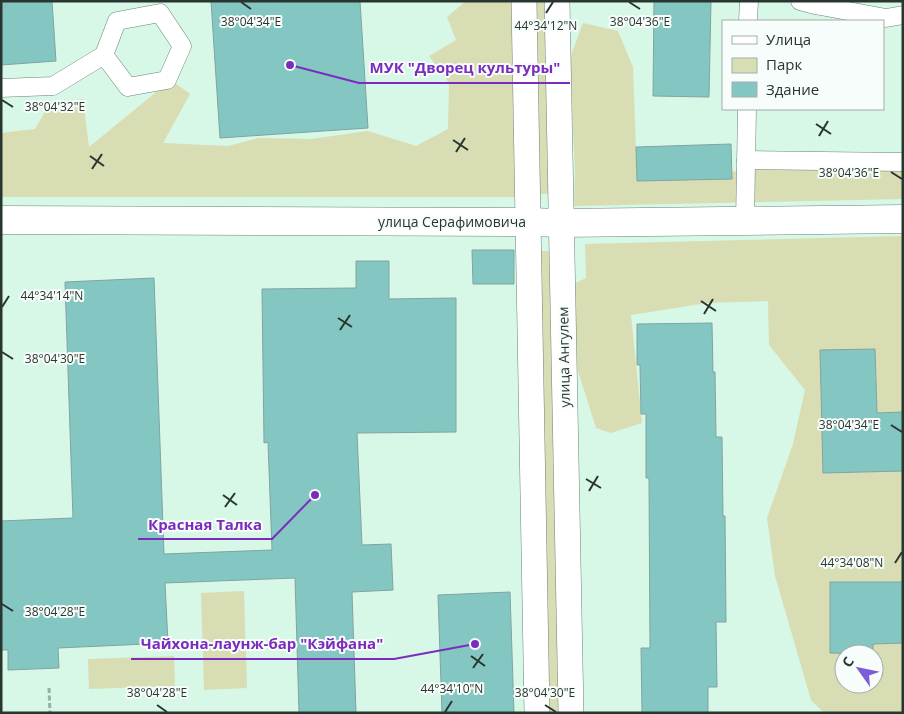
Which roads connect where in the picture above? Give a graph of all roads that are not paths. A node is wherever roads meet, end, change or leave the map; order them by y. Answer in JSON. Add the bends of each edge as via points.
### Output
{"nodes":[{"id":1,"x":524,"y":1,"type":"edge"},
{"id":2,"x":557,"y":1,"type":"edge"},
{"id":3,"x":749,"y":1,"type":"edge"},
{"id":4,"x":800,"y":1,"type":"edge"},
{"id":5,"x":903,"y":16,"type":"edge"},
{"id":6,"x":748,"y":20,"type":"edge"},
{"id":7,"x":104,"y":55,"type":"junction"},
{"id":8,"x":1,"y":88,"type":"edge"},
{"id":9,"x":747,"y":110,"type":"edge"},
{"id":10,"x":746,"y":160,"type":"junction"},
{"id":11,"x":903,"y":162,"type":"edge"},
{"id":12,"x":903,"y":219,"type":"edge"},
{"id":13,"x":1,"y":220,"type":"edge"},
{"id":14,"x":745,"y":221,"type":"junction"},
{"id":15,"x":529,"y":222,"type":"junction"},
{"id":16,"x":561,"y":223,"type":"junction"},
{"id":17,"x":537,"y":713,"type":"edge"},
{"id":18,"x":571,"y":713,"type":"edge"}],
"edges":[{"from":1,"to":15,"type":"street"},
{"from":2,"to":16,"type":"street","name":"улица Ангулем"},
{"from":3,"to":6,"type":"lane"},
{"from":4,"to":5,"type":"lane","via":[[886,18]]},
{"from":7,"to":7,"type":"lane","via":[[117,21],[160,13],[182,46],[167,80],[128,87]]},
{"from":7,"to":8,"type":"lane","via":[[53,86]]},
{"from":9,"to":10,"type":"lane"},
{"from":10,"to":11,"type":"lane"},
{"from":10,"to":14,"type":"lane"},
{"from":12,"to":14,"type":"street","name":"улица Серафимовича"},
{"from":13,"to":15,"type":"street","name":"улица Серафимовича"},
{"from":14,"to":16,"type":"street","name":"улица Серафимовича"},
{"from":15,"to":16,"type":"street","name":"улица Серафимовича"},
{"from":15,"to":17,"type":"street"},
{"from":16,"to":18,"type":"street","name":"улица Ангулем"}]}
